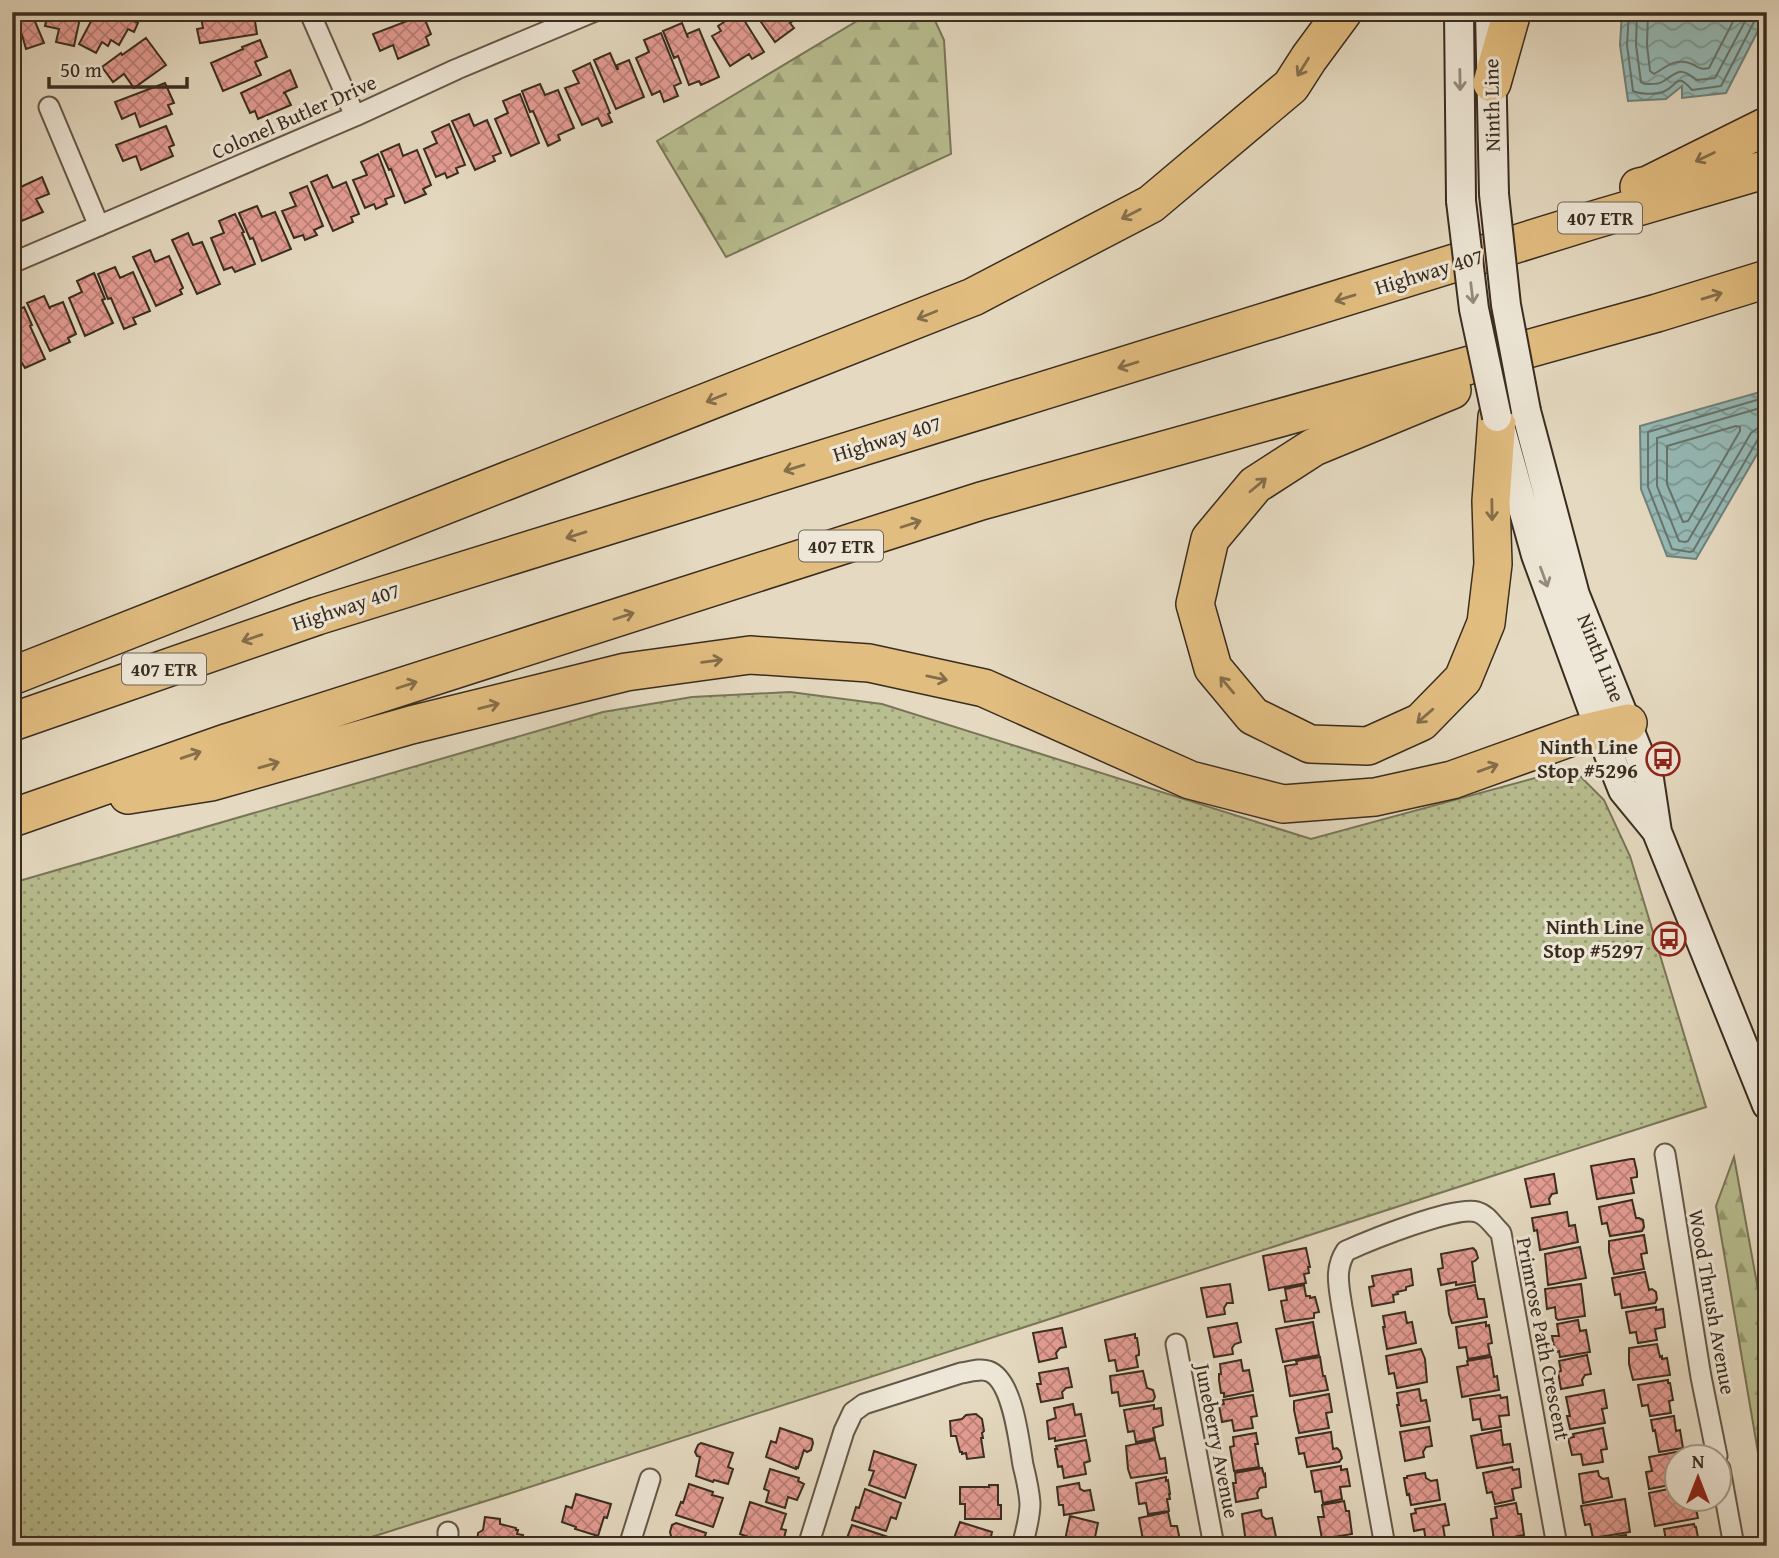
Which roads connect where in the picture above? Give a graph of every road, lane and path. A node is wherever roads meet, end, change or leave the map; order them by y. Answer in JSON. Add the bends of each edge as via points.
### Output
{"nodes":[{"id":1,"x":593,"y":12,"type":"edge"},
{"id":2,"x":1343,"y":12,"type":"edge"},
{"id":3,"x":1459,"y":12,"type":"edge"},
{"id":4,"x":1490,"y":12,"type":"edge"},
{"id":5,"x":1512,"y":12,"type":"edge"},
{"id":6,"x":310,"y":13,"type":"edge"},
{"id":7,"x":1492,"y":83,"type":"junction"},
{"id":8,"x":50,"y":107,"type":"dead end"},
{"id":9,"x":355,"y":116,"type":"junction"},
{"id":10,"x":1767,"y":127,"type":"edge"},
{"id":11,"x":1767,"y":169,"type":"edge"},
{"id":12,"x":99,"y":226,"type":"junction"},
{"id":13,"x":12,"y":263,"type":"edge"},
{"id":14,"x":1434,"y":270,"type":"junction"},
{"id":15,"x":1767,"y":279,"type":"edge"},
{"id":16,"x":1657,"y":313,"type":"junction"},
{"id":17,"x":1512,"y":414,"type":"junction"},
{"id":18,"x":12,"y":676,"type":"edge"},
{"id":19,"x":12,"y":722,"type":"edge"},
{"id":20,"x":1614,"y":727,"type":"junction"},
{"id":21,"x":23,"y":814,"type":"edge"},
{"id":22,"x":1767,"y":1105,"type":"edge"},
{"id":23,"x":1665,"y":1154,"type":"dead end"},
{"id":24,"x":1176,"y":1344,"type":"dead end"},
{"id":25,"x":1714,"y":1442,"type":"edge"},
{"id":26,"x":650,"y":1479,"type":"dead end"},
{"id":27,"x":1728,"y":1512,"type":"edge"},
{"id":28,"x":629,"y":1546,"type":"edge"},
{"id":29,"x":808,"y":1546,"type":"edge"},
{"id":30,"x":1022,"y":1546,"type":"edge"},
{"id":31,"x":1214,"y":1546,"type":"edge"},
{"id":32,"x":1385,"y":1546,"type":"edge"},
{"id":33,"x":1557,"y":1546,"type":"edge"},
{"id":34,"x":1734,"y":1546,"type":"edge"}],
"edges":[{"from":1,"to":9,"type":"street","name":"Colonel Butler Drive"},
{"from":2,"to":18,"type":"highway","one_way":true,"via":[[1291,86],[1151,204],[973,297]]},
{"from":3,"to":17,"type":"main road","name":"Ninth Line","one_way":true,"bridge":true,"via":[[1461,201],[1474,309]]},
{"from":4,"to":7,"type":"main road","name":"Ninth Line"},
{"from":5,"to":7,"type":"highway"},
{"from":6,"to":9,"type":"street"},
{"from":7,"to":17,"type":"main road","name":"Ninth Line","bridge":true,"via":[[1494,194]]},
{"from":8,"to":12,"type":"street"},
{"from":9,"to":12,"type":"street","name":"Colonel Butler Drive"},
{"from":10,"to":14,"type":"highway","one_way":true,"via":[[1648,185],[1566,210]]},
{"from":11,"to":14,"type":"highway","name":"Highway 407","number":"407 ETR"},
{"from":12,"to":13,"type":"street","name":"Colonel Butler Drive"},
{"from":14,"to":19,"type":"highway","name":"Highway 407","number":"407 ETR","one_way":true,"via":[[317,616]]},
{"from":16,"to":15,"type":"highway","number":"407 ETR","one_way":true},
{"from":17,"to":16,"type":"highway","one_way":true,"via":[[1491,501],[1493,564],[1486,623],[1463,679],[1420,722],[1368,746],[1310,744],[1253,716],[1213,668],[1195,604],[1210,539],[1255,485],[1314,447],[1575,340]]},
{"from":21,"to":16,"type":"highway","number":"407 ETR","one_way":true,"via":[[229,742],[981,501]]},
{"from":17,"to":20,"type":"main road","name":"Ninth Line","via":[[1575,595]]},
{"from":21,"to":20,"type":"highway","one_way":true,"via":[[211,782],[411,725],[626,672],[750,655],[869,663],[984,688],[1190,780],[1283,804],[1375,797],[1452,780],[1580,734]]},
{"from":20,"to":22,"type":"main road","name":"Ninth Line","via":[[1623,790],[1657,831]]},
{"from":23,"to":25,"type":"street","name":"Wood Thrush Avenue"},
{"from":24,"to":31,"type":"street","name":"Juneberry Avenue"},
{"from":26,"to":28,"type":"street"},
{"from":27,"to":34,"type":"street"},
{"from":29,"to":30,"type":"street","via":[[853,1412],[864,1404],[977,1370],[999,1379],[1015,1418],[1030,1501]]},
{"from":32,"to":33,"type":"street","name":"Primrose Path Crescent","via":[[1337,1271],[1346,1251],[1357,1246],[1418,1223],[1473,1210],[1487,1216],[1501,1233]]}]}
